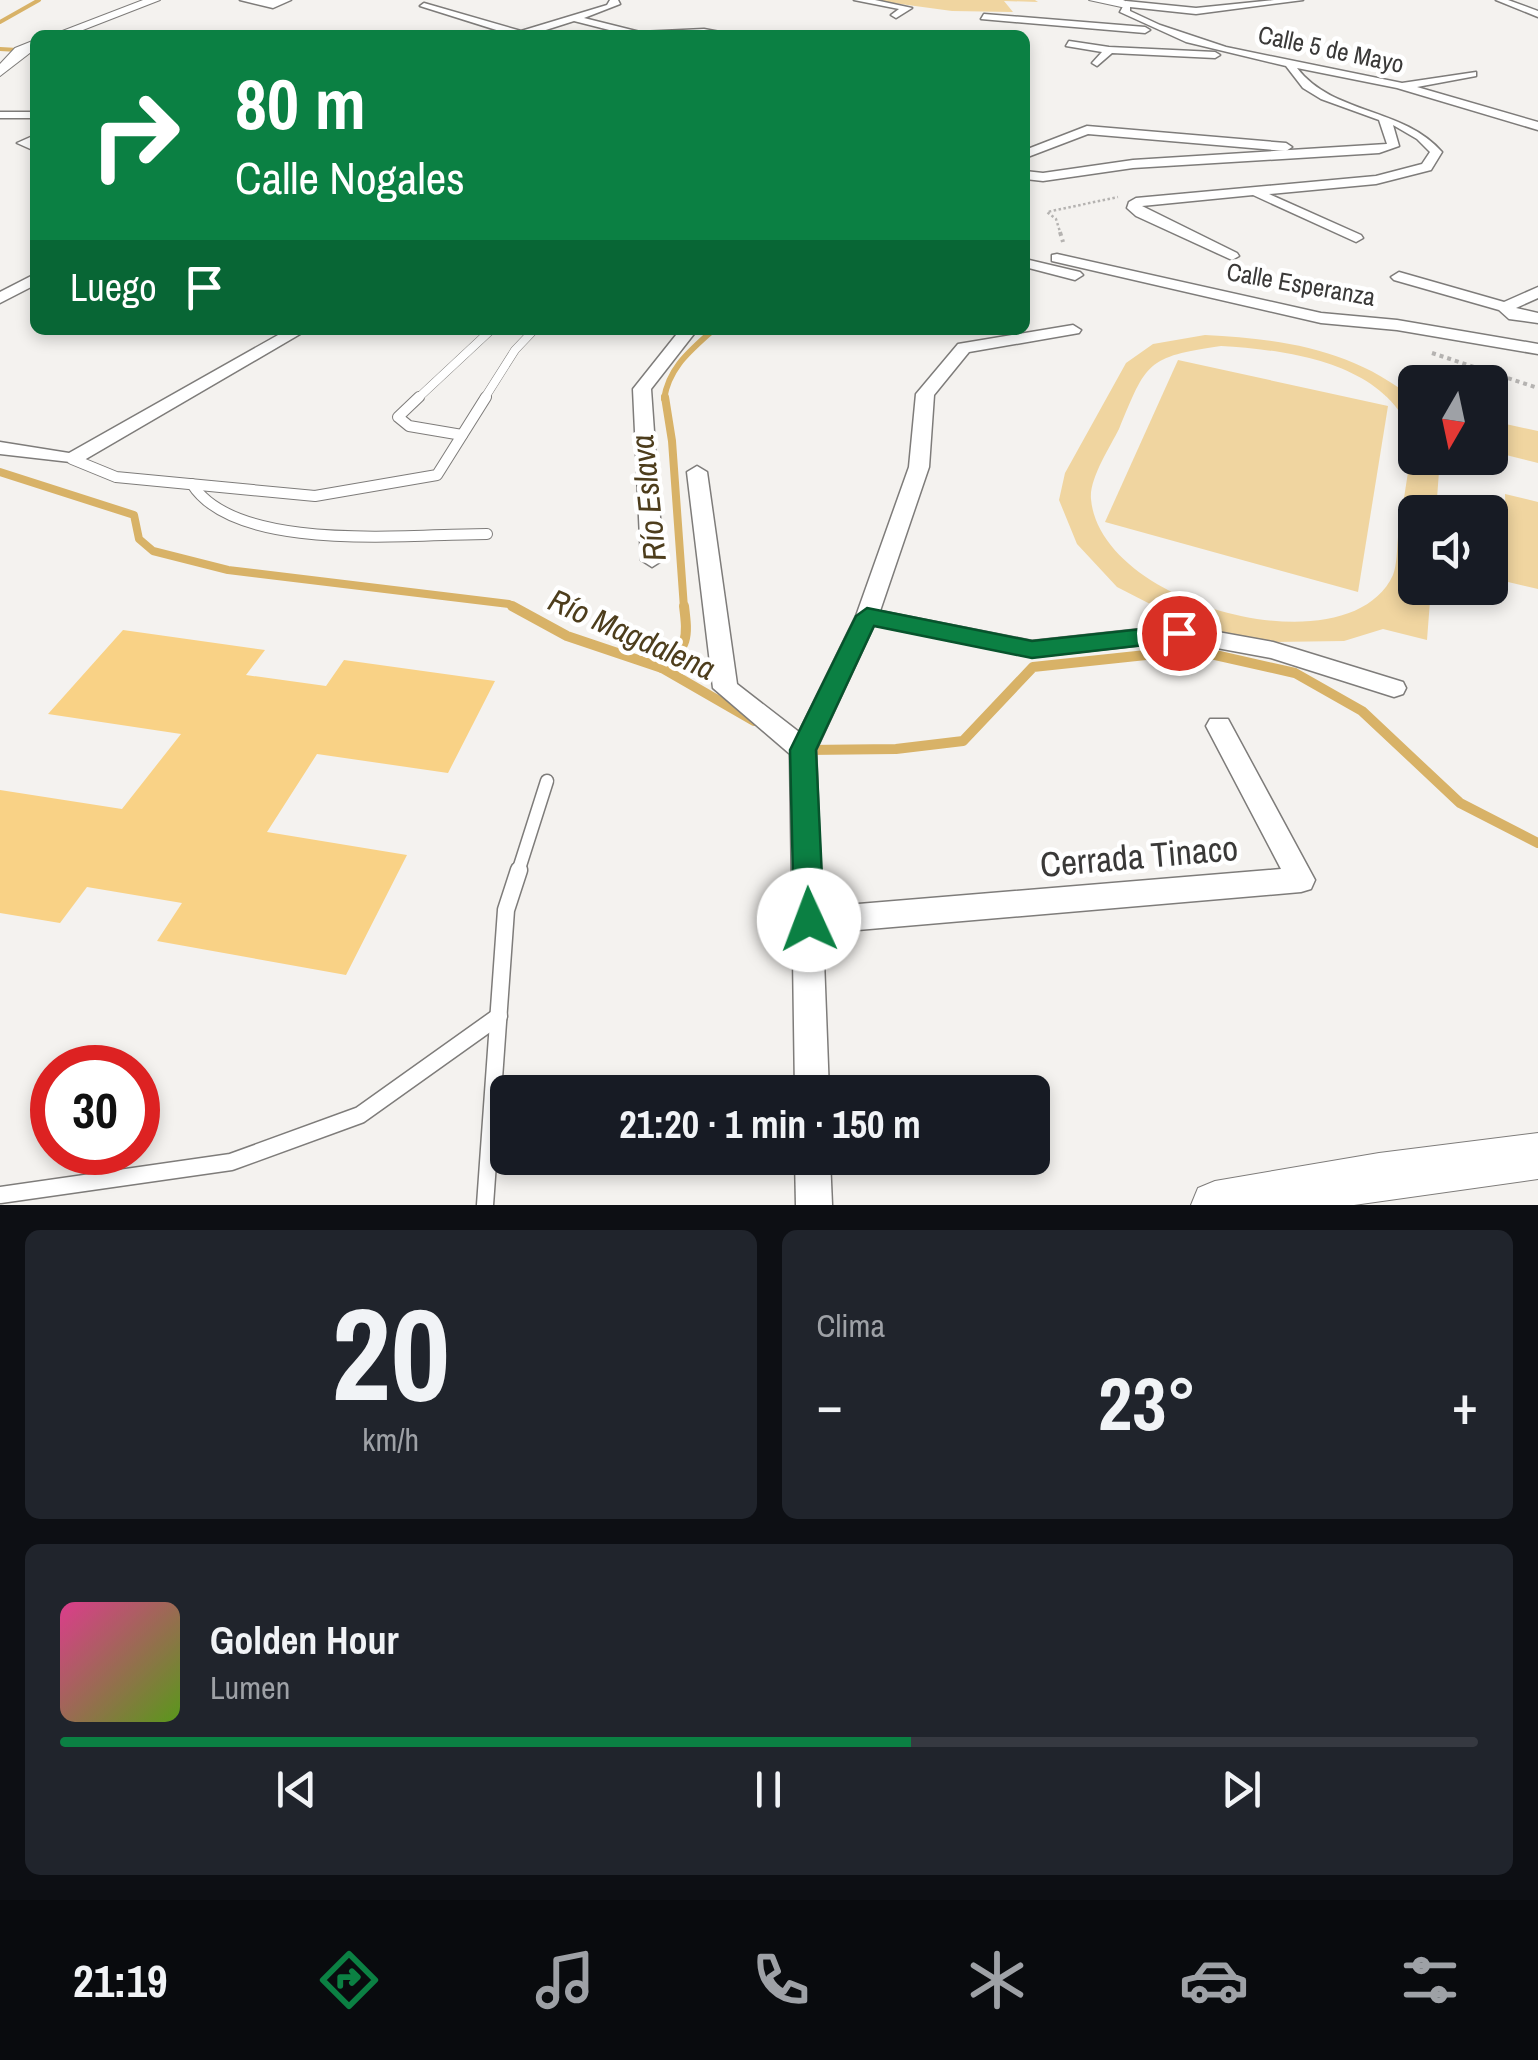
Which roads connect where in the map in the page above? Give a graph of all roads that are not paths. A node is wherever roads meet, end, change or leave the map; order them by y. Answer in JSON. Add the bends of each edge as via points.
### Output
{"nodes":[{"id":1,"x":154,"y":0,"type":"edge"},
{"id":2,"x":244,"y":0,"type":"edge"},
{"id":3,"x":287,"y":0,"type":"edge"},
{"id":4,"x":614,"y":0,"type":"edge"},
{"id":5,"x":858,"y":0,"type":"edge"},
{"id":6,"x":1095,"y":0,"type":"edge"},
{"id":7,"x":1299,"y":0,"type":"edge"},
{"id":8,"x":1500,"y":0,"type":"edge"},
{"id":9,"x":1122,"y":2,"type":"edge"},
{"id":10,"x":1216,"y":4,"type":"edge"},
{"id":11,"x":424,"y":6,"type":"dead end"},
{"id":12,"x":1538,"y":14,"type":"edge"},
{"id":13,"x":896,"y":15,"type":"dead end"},
{"id":14,"x":984,"y":17,"type":"dead end"},
{"id":15,"x":573,"y":18,"type":"junction"},
{"id":16,"x":72,"y":30,"type":"edge"},
{"id":17,"x":503,"y":30,"type":"edge"},
{"id":18,"x":536,"y":30,"type":"edge"},
{"id":19,"x":620,"y":30,"type":"edge"},
{"id":20,"x":1183,"y":37,"type":"junction"},
{"id":21,"x":1069,"y":44,"type":"dead end"},
{"id":22,"x":28,"y":50,"type":"edge"},
{"id":23,"x":1109,"y":50,"type":"junction"},
{"id":24,"x":1249,"y":54,"type":"junction"},
{"id":25,"x":1291,"y":63,"type":"junction"},
{"id":26,"x":1097,"y":64,"type":"dead end"},
{"id":27,"x":0,"y":72,"type":"edge"},
{"id":28,"x":1472,"y":74,"type":"dead end"},
{"id":29,"x":1402,"y":86,"type":"junction"},
{"id":30,"x":0,"y":115,"type":"edge"},
{"id":31,"x":30,"y":116,"type":"edge"},
{"id":32,"x":1384,"y":118,"type":"junction"},
{"id":33,"x":1538,"y":126,"type":"edge"},
{"id":34,"x":1030,"y":152,"type":"edge"},
{"id":35,"x":1305,"y":156,"type":"junction"},
{"id":36,"x":1030,"y":176,"type":"edge"},
{"id":37,"x":1253,"y":192,"type":"junction"},
{"id":38,"x":1356,"y":238,"type":"dead end"},
{"id":39,"x":1232,"y":256,"type":"dead end"},
{"id":40,"x":1057,"y":258,"type":"dead end"},
{"id":41,"x":1030,"y":264,"type":"edge"},
{"id":42,"x":1399,"y":277,"type":"dead end"},
{"id":43,"x":30,"y":282,"type":"edge"},
{"id":44,"x":1538,"y":292,"type":"edge"},
{"id":45,"x":0,"y":298,"type":"edge"},
{"id":46,"x":1200,"y":302,"type":"dead end"},
{"id":47,"x":1505,"y":308,"type":"junction"},
{"id":48,"x":1538,"y":318,"type":"edge"},
{"id":49,"x":1073,"y":330,"type":"dead end"},
{"id":50,"x":290,"y":335,"type":"edge"},
{"id":51,"x":486,"y":335,"type":"edge"},
{"id":52,"x":529,"y":335,"type":"edge"},
{"id":53,"x":686,"y":335,"type":"edge"},
{"id":54,"x":1538,"y":348,"type":"edge"},
{"id":55,"x":462,"y":436,"type":"junction"},
{"id":56,"x":0,"y":448,"type":"edge"},
{"id":57,"x":72,"y":458,"type":"junction"},
{"id":58,"x":698,"y":472,"type":"dead end"},
{"id":59,"x":192,"y":484,"type":"junction"},
{"id":60,"x":487,"y":534,"type":"dead end"},
{"id":61,"x":652,"y":560,"type":"dead end"},
{"id":62,"x":867,"y":616,"type":"junction"},
{"id":63,"x":1394,"y":688,"type":"dead end"},
{"id":64,"x":1219,"y":726,"type":"dead end"},
{"id":65,"x":803,"y":750,"type":"junction"},
{"id":66,"x":548,"y":781,"type":"dead end"},
{"id":67,"x":809,"y":920,"type":"junction"},
{"id":68,"x":500,"y":1016,"type":"junction"},
{"id":69,"x":812,"y":1075,"type":"edge"},
{"id":70,"x":1538,"y":1156,"type":"edge"},
{"id":71,"x":813,"y":1175,"type":"edge"},
{"id":72,"x":0,"y":1195,"type":"edge"},
{"id":73,"x":485,"y":1205,"type":"edge"},
{"id":74,"x":814,"y":1205,"type":"edge"},
{"id":75,"x":1215,"y":1205,"type":"edge"}],
"edges":[{"from":1,"to":16,"type":"street"},
{"from":2,"to":3,"type":"street"},
{"from":4,"to":15,"type":"street"},
{"from":5,"to":13,"type":"street","via":[[908,8]]},
{"from":6,"to":9,"type":"street"},
{"from":7,"to":10,"type":"street"},
{"from":8,"to":12,"type":"street"},
{"from":9,"to":10,"type":"street","via":[[1180,10]]},
{"from":9,"to":20,"type":"street","name":"Calle 5 de Mayo","via":[[1138,20]]},
{"from":11,"to":17,"type":"street"},
{"from":14,"to":20,"type":"street","via":[[1127,26]]},
{"from":15,"to":18,"type":"street"},
{"from":15,"to":19,"type":"street"},
{"from":20,"to":24,"type":"street","name":"Calle 5 de Mayo"},
{"from":21,"to":23,"type":"street"},
{"from":22,"to":27,"type":"street"},
{"from":23,"to":24,"type":"street"},
{"from":23,"to":26,"type":"street"},
{"from":24,"to":25,"type":"street","name":"Calle 5 de Mayo"},
{"from":25,"to":29,"type":"street","name":"Calle 5 de Mayo"},
{"from":25,"to":32,"type":"street","via":[[1311,90]]},
{"from":28,"to":29,"type":"street"},
{"from":29,"to":33,"type":"street","name":"Calle 5 de Mayo"},
{"from":30,"to":31,"type":"street"},
{"from":32,"to":35,"type":"street","via":[[1393,146]]},
{"from":32,"to":37,"type":"street","via":[[1424,136],[1436,152],[1427,167],[1376,180]]},
{"from":34,"to":35,"type":"street","via":[[1095,130],[1280,146]]},
{"from":35,"to":36,"type":"street"},
{"from":37,"to":38,"type":"street"},
{"from":37,"to":39,"type":"street","via":[[1136,202],[1134,208]]},
{"from":40,"to":54,"type":"street","name":"Calle Esperanza","via":[[1320,318]]},
{"from":41,"to":46,"type":"street"},
{"from":42,"to":47,"type":"street","name":"Calle Esperanza"},
{"from":43,"to":45,"type":"street"},
{"from":44,"to":47,"type":"street"},
{"from":47,"to":48,"type":"street","name":"Calle Esperanza"},
{"from":49,"to":62,"type":"street","via":[[964,348],[926,394],[919,468]]},
{"from":50,"to":57,"type":"street"},
{"from":51,"to":55,"type":"lane","via":[[398,417],[409,426]]},
{"from":52,"to":55,"type":"lane"},
{"from":53,"to":61,"type":"street","via":[[642,389]]},
{"from":55,"to":59,"type":"lane","via":[[437,475],[315,496]]},
{"from":56,"to":57,"type":"street"},
{"from":57,"to":59,"type":"lane","via":[[116,477]]},
{"from":58,"to":65,"type":"street","via":[[725,688]]},
{"from":59,"to":60,"type":"lane","via":[[207,504],[286,529]]},
{"from":62,"to":63,"type":"street","via":[[1032,649],[1179,633],[1273,650]]},
{"from":62,"to":65,"type":"street"},
{"from":64,"to":67,"type":"street","name":"Cerrada Tinaco","via":[[1301,880]]},
{"from":65,"to":67,"type":"street"},
{"from":66,"to":68,"type":"lane","via":[[506,910]]},
{"from":67,"to":69,"type":"street"},
{"from":68,"to":72,"type":"lane","via":[[360,1115],[231,1162]]},
{"from":68,"to":73,"type":"lane"},
{"from":70,"to":75,"type":"street"},
{"from":71,"to":74,"type":"street"}]}
